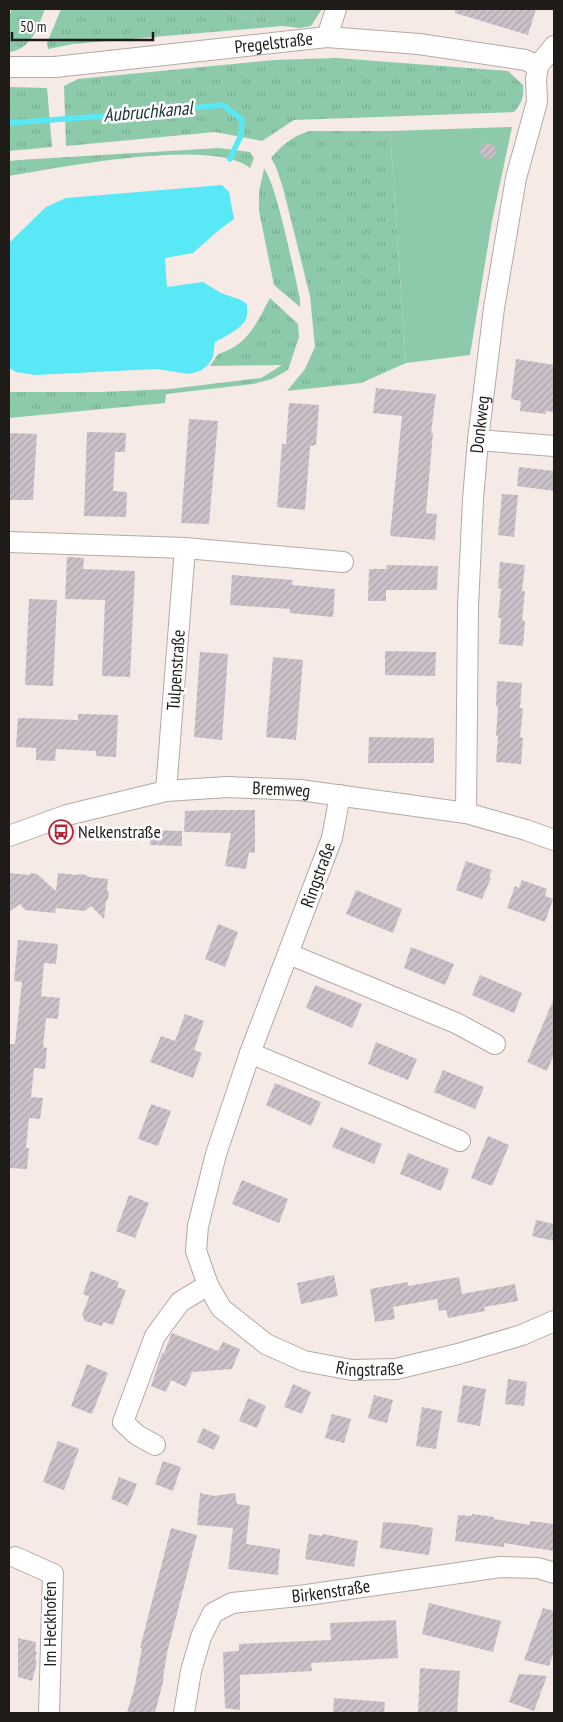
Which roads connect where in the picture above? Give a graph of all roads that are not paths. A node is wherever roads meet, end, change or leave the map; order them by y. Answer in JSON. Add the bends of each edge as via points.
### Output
{"nodes":[{"id":1,"x":336,"y":9,"type":"edge"},
{"id":2,"x":327,"y":37,"type":"junction"},
{"id":3,"x":554,"y":46,"type":"edge"},
{"id":4,"x":538,"y":66,"type":"junction"},
{"id":5,"x":9,"y":67,"type":"edge"},
{"id":6,"x":478,"y":440,"type":"junction"},
{"id":7,"x":554,"y":446,"type":"edge"},
{"id":8,"x":9,"y":542,"type":"edge"},
{"id":9,"x":186,"y":548,"type":"junction"},
{"id":10,"x":343,"y":562,"type":"dead end"},
{"id":11,"x":166,"y":791,"type":"junction"},
{"id":12,"x":340,"y":795,"type":"junction"},
{"id":13,"x":466,"y":814,"type":"junction"},
{"id":14,"x":9,"y":836,"type":"edge"},
{"id":15,"x":554,"y":840,"type":"edge"},
{"id":16,"x":289,"y":954,"type":"junction"},
{"id":17,"x":494,"y":1044,"type":"dead end"},
{"id":18,"x":250,"y":1053,"type":"junction"},
{"id":19,"x":460,"y":1142,"type":"dead end"},
{"id":20,"x":208,"y":1285,"type":"junction"},
{"id":21,"x":554,"y":1321,"type":"edge"},
{"id":22,"x":155,"y":1445,"type":"dead end"},
{"id":23,"x":15,"y":1557,"type":"dead end"},
{"id":24,"x":554,"y":1573,"type":"edge"},
{"id":25,"x":49,"y":1713,"type":"edge"},
{"id":26,"x":184,"y":1713,"type":"edge"}],
"edges":[{"from":1,"to":2,"type":"street"},
{"from":2,"to":4,"type":"street","name":"Pregelstraße","via":[[419,44],[525,60]]},
{"from":2,"to":5,"type":"street","name":"Pregelstraße","via":[[55,68]]},
{"from":3,"to":4,"type":"street"},
{"from":4,"to":6,"type":"street","name":"Donkweg","via":[[537,102],[516,178],[494,308]]},
{"from":6,"to":7,"type":"street"},
{"from":6,"to":13,"type":"street","name":"Donkweg","via":[[468,607]]},
{"from":8,"to":9,"type":"street"},
{"from":9,"to":10,"type":"street"},
{"from":9,"to":11,"type":"street","name":"Tulpenstraße"},
{"from":11,"to":12,"type":"street","name":"Bremweg","via":[[227,787]]},
{"from":11,"to":14,"type":"street","name":"Bremweg","via":[[67,815]]},
{"from":12,"to":13,"type":"street","name":"Bremweg"},
{"from":12,"to":16,"type":"street","name":"Ringstraße","via":[[332,838]]},
{"from":13,"to":15,"type":"street","name":"Bremweg"},
{"from":16,"to":17,"type":"street","via":[[456,1023]]},
{"from":16,"to":18,"type":"street","name":"Ringstraße"},
{"from":18,"to":19,"type":"street"},
{"from":18,"to":20,"type":"street","name":"Ringstraße","via":[[216,1154],[198,1226],[196,1251]]},
{"from":20,"to":21,"type":"street","name":"Ringstraße","via":[[221,1308],[266,1344],[304,1361],[352,1370],[405,1367],[522,1336]]},
{"from":20,"to":22,"type":"street","via":[[180,1302],[155,1336],[123,1422]]},
{"from":23,"to":25,"type":"street","name":"Im Heckhofen","via":[[53,1574]]},
{"from":24,"to":26,"type":"street","name":"Birkenstraße","via":[[538,1568],[500,1566],[232,1603],[213,1614],[201,1637],[191,1670]]}]}
